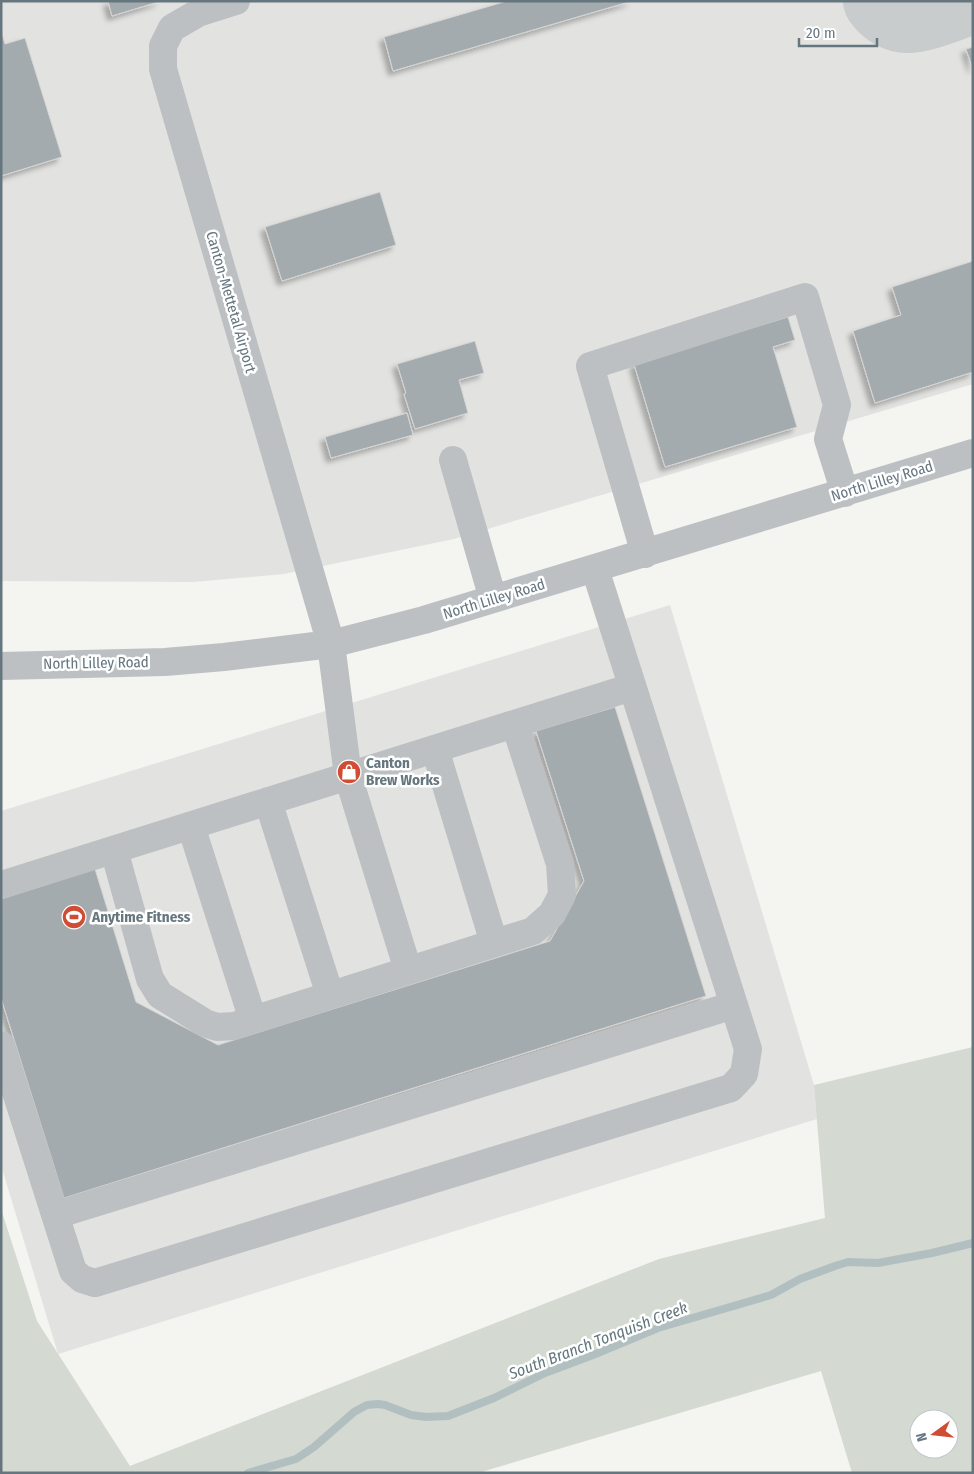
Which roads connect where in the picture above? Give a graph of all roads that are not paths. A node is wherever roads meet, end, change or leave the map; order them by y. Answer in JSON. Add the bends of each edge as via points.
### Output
{"nodes":[{"id":1,"x":236,"y":1,"type":"edge"},
{"id":2,"x":973,"y":453,"type":"edge"},
{"id":3,"x":453,"y":460,"type":"dead end"},
{"id":4,"x":845,"y":492,"type":"junction"},
{"id":5,"x":645,"y":554,"type":"junction"},
{"id":6,"x":595,"y":569,"type":"junction"},
{"id":7,"x":493,"y":599,"type":"junction"},
{"id":8,"x":331,"y":644,"type":"junction"},
{"id":9,"x":1,"y":666,"type":"edge"},
{"id":10,"x":632,"y":686,"type":"junction"},
{"id":11,"x":515,"y":724,"type":"junction"},
{"id":12,"x":435,"y":748,"type":"junction"},
{"id":13,"x":348,"y":776,"type":"junction"},
{"id":14,"x":268,"y":801,"type":"junction"},
{"id":15,"x":191,"y":826,"type":"junction"},
{"id":16,"x":114,"y":850,"type":"junction"},
{"id":17,"x":1,"y":885,"type":"edge"},
{"id":18,"x":494,"y":943,"type":"junction"},
{"id":19,"x":408,"y":970,"type":"junction"},
{"id":20,"x":330,"y":995,"type":"junction"},
{"id":21,"x":734,"y":1005,"type":"junction"},
{"id":22,"x":253,"y":1020,"type":"junction"},
{"id":23,"x":1,"y":1045,"type":"edge"},
{"id":24,"x":56,"y":1215,"type":"junction"}],
"edges":[{"from":1,"to":8,"type":"street","name":"Canton-Mettetal Airport","via":[[198,13],[172,28],[164,46],[163,69]]},
{"from":2,"to":4,"type":"street","name":"North Lilley Road"},
{"from":3,"to":7,"type":"street"},
{"from":4,"to":5,"type":"street","name":"North Lilley Road"},
{"from":4,"to":5,"type":"street","via":[[828,439],[837,405],[805,297],[590,366]]},
{"from":5,"to":6,"type":"street","name":"North Lilley Road"},
{"from":6,"to":7,"type":"street","name":"North Lilley Road"},
{"from":6,"to":10,"type":"street"},
{"from":7,"to":8,"type":"street","name":"North Lilley Road"},
{"from":8,"to":9,"type":"street","name":"North Lilley Road","via":[[165,662]]},
{"from":8,"to":13,"type":"street","name":"Canton-Mettetal Airport"},
{"from":10,"to":11,"type":"street"},
{"from":10,"to":21,"type":"street"},
{"from":11,"to":12,"type":"street"},
{"from":11,"to":18,"type":"street","via":[[560,864],[562,894],[552,914],[533,931]]},
{"from":12,"to":13,"type":"street"},
{"from":12,"to":18,"type":"street"},
{"from":13,"to":14,"type":"street"},
{"from":13,"to":19,"type":"street","name":"Canton-Mettetal Airport"},
{"from":14,"to":15,"type":"street"},
{"from":14,"to":20,"type":"street"},
{"from":15,"to":16,"type":"street"},
{"from":15,"to":22,"type":"street"},
{"from":16,"to":17,"type":"street"},
{"from":16,"to":22,"type":"street","via":[[150,980],[160,995],[217,1027]]},
{"from":18,"to":19,"type":"street"},
{"from":19,"to":20,"type":"street"},
{"from":20,"to":22,"type":"street"},
{"from":21,"to":24,"type":"street"},
{"from":21,"to":24,"type":"street","via":[[748,1049],[744,1074],[731,1088],[95,1283],[82,1279],[73,1271]]},
{"from":23,"to":24,"type":"street"}]}
